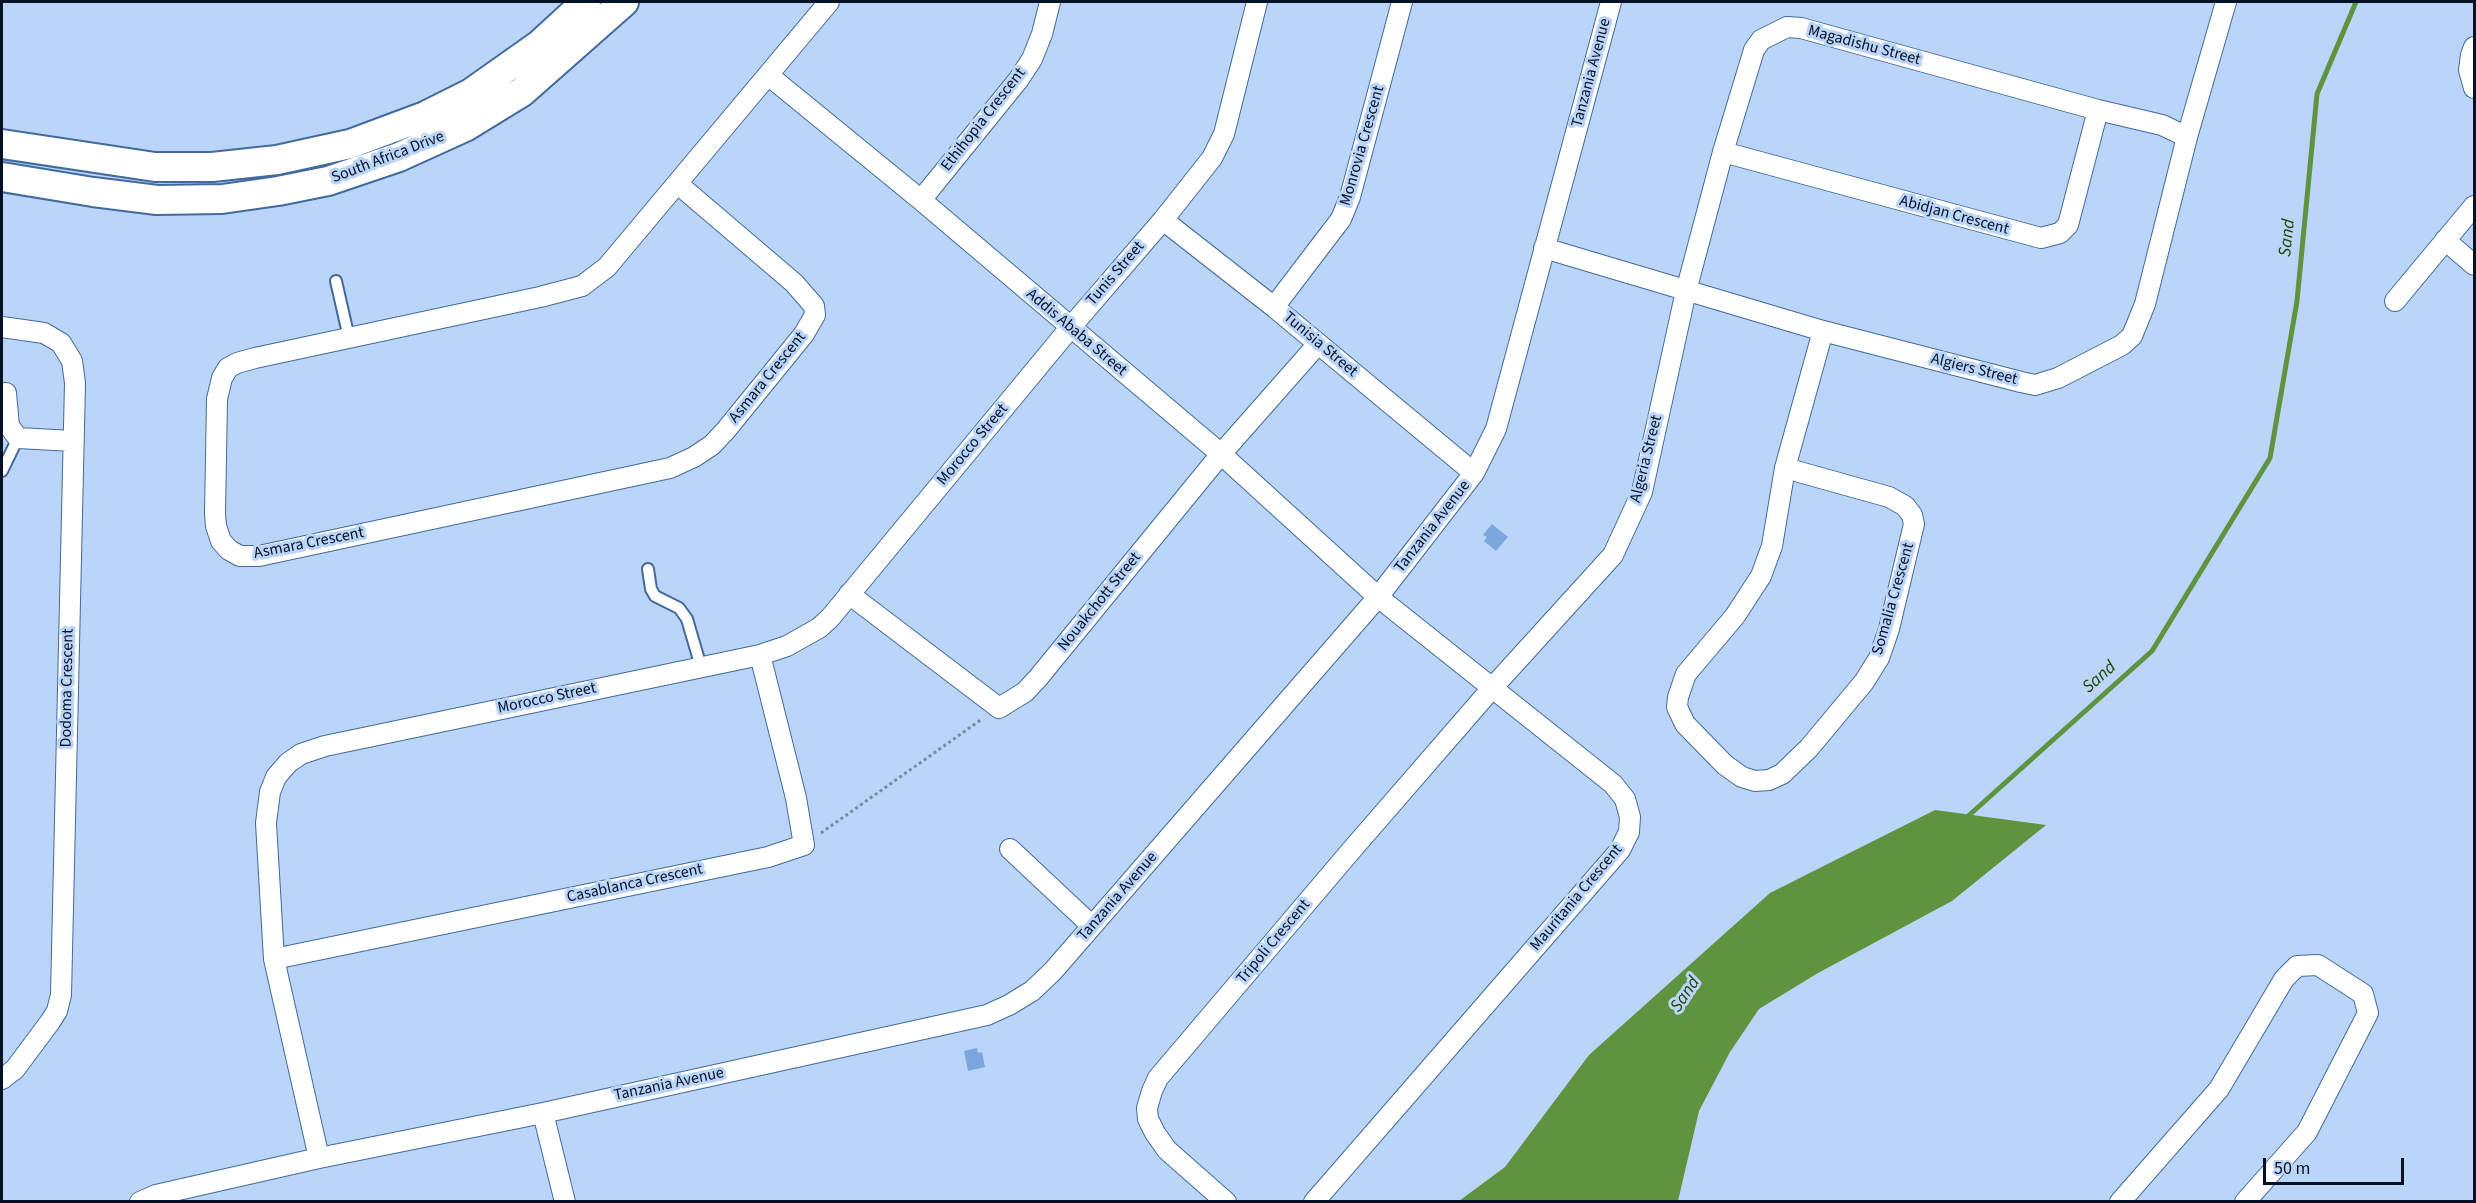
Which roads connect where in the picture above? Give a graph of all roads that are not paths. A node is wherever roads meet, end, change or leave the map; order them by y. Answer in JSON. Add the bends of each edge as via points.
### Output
{"nodes":[{"id":1,"x":586,"y":2,"type":"edge"},
{"id":2,"x":624,"y":2,"type":"edge"},
{"id":3,"x":829,"y":2,"type":"edge"},
{"id":4,"x":1050,"y":2,"type":"edge"},
{"id":5,"x":1257,"y":2,"type":"edge"},
{"id":6,"x":1402,"y":2,"type":"edge"},
{"id":7,"x":1611,"y":2,"type":"edge"},
{"id":8,"x":2226,"y":2,"type":"edge"},
{"id":9,"x":2475,"y":47,"type":"edge"},
{"id":10,"x":768,"y":75,"type":"junction"},
{"id":11,"x":2475,"y":88,"type":"edge"},
{"id":12,"x":2098,"y":110,"type":"junction"},
{"id":13,"x":2187,"y":137,"type":"junction"},
{"id":14,"x":2,"y":144,"type":"edge"},
{"id":15,"x":1723,"y":153,"type":"junction"},
{"id":16,"x":2,"y":177,"type":"edge"},
{"id":17,"x":678,"y":184,"type":"junction"},
{"id":18,"x":921,"y":200,"type":"junction"},
{"id":19,"x":2475,"y":206,"type":"edge"},
{"id":20,"x":1163,"y":220,"type":"junction"},
{"id":21,"x":2445,"y":240,"type":"junction"},
{"id":22,"x":1544,"y":248,"type":"junction"},
{"id":23,"x":2475,"y":265,"type":"edge"},
{"id":24,"x":336,"y":281,"type":"dead end"},
{"id":25,"x":1686,"y":291,"type":"junction"},
{"id":26,"x":2395,"y":301,"type":"dead end"},
{"id":27,"x":1274,"y":306,"type":"junction"},
{"id":28,"x":2,"y":327,"type":"edge"},
{"id":29,"x":1070,"y":328,"type":"junction"},
{"id":30,"x":1823,"y":331,"type":"junction"},
{"id":31,"x":349,"y":338,"type":"junction"},
{"id":32,"x":1318,"y":344,"type":"junction"},
{"id":33,"x":6,"y":393,"type":"dead end"},
{"id":34,"x":18,"y":438,"type":"junction"},
{"id":35,"x":73,"y":441,"type":"junction"},
{"id":36,"x":1221,"y":454,"type":"junction"},
{"id":37,"x":1785,"y":468,"type":"junction"},
{"id":38,"x":2,"y":471,"type":"edge"},
{"id":39,"x":1474,"y":473,"type":"junction"},
{"id":40,"x":648,"y":568,"type":"dead end"},
{"id":41,"x":849,"y":594,"type":"junction"},
{"id":42,"x":1378,"y":597,"type":"junction"},
{"id":43,"x":760,"y":655,"type":"junction"},
{"id":44,"x":701,"y":667,"type":"junction"},
{"id":45,"x":1492,"y":687,"type":"junction"},
{"id":46,"x":1010,"y":849,"type":"dead end"},
{"id":47,"x":1092,"y":926,"type":"junction"},
{"id":48,"x":274,"y":958,"type":"junction"},
{"id":49,"x":2,"y":1079,"type":"edge"},
{"id":50,"x":543,"y":1113,"type":"junction"},
{"id":51,"x":320,"y":1158,"type":"junction"},
{"id":52,"x":140,"y":1202,"type":"edge"},
{"id":53,"x":565,"y":1202,"type":"edge"},
{"id":54,"x":1226,"y":1202,"type":"edge"},
{"id":55,"x":1314,"y":1202,"type":"edge"},
{"id":56,"x":2120,"y":1202,"type":"edge"},
{"id":57,"x":2246,"y":1202,"type":"edge"}],
"edges":[{"from":1,"to":14,"type":"street","name":"South Africa Drive","via":[[539,45],[471,93],[425,116],[350,144],[277,160],[213,167],[155,166]]},
{"from":2,"to":16,"type":"street","name":"South Africa Drive","via":[[522,92],[465,127],[399,157],[328,181],[222,198],[157,200]]},
{"from":3,"to":10,"type":"street"},
{"from":4,"to":18,"type":"street","name":"Ethihopia Crescent","via":[[1038,42],[1019,79]]},
{"from":5,"to":20,"type":"street","via":[[1224,134],[1212,158]]},
{"from":6,"to":27,"type":"street","name":"Monrovia Crescent","via":[[1341,219]]},
{"from":7,"to":22,"type":"street","name":"Tanzania Avenue"},
{"from":8,"to":13,"type":"street","name":"Algiers Street"},
{"from":9,"to":11,"type":"street","via":[[2469,70]]},
{"from":10,"to":17,"type":"street"},
{"from":10,"to":18,"type":"street","name":"Addis Ababa Street"},
{"from":12,"to":13,"type":"street","name":"Magadishu Street","via":[[2162,125]]},
{"from":12,"to":15,"type":"street","name":"Magadishu Street","via":[[1787,27],[1767,35],[1754,50]]},
{"from":12,"to":15,"type":"street","name":"Abidjan Crescent","via":[[2068,225],[2060,233],[2042,238]]},
{"from":13,"to":30,"type":"street","name":"Algiers Street","via":[[2145,304],[2132,336],[2089,363],[2036,385]]},
{"from":15,"to":25,"type":"street","name":"Magadishu Street"},
{"from":17,"to":31,"type":"street","name":"Asmara Crescent","via":[[607,267],[582,286]]},
{"from":17,"to":31,"type":"street","name":"Asmara Crescent","via":[[794,283],[814,306],[815,315],[726,430],[694,457],[670,468],[259,556],[229,550],[221,542],[215,514],[217,399],[222,378],[237,363]]},
{"from":18,"to":29,"type":"street","name":"Addis Ababa Street"},
{"from":19,"to":21,"type":"street"},
{"from":20,"to":27,"type":"street","name":"Tunisia Street"},
{"from":20,"to":29,"type":"street","name":"Tunis Street"},
{"from":21,"to":23,"type":"street"},
{"from":21,"to":26,"type":"street"},
{"from":22,"to":25,"type":"street","name":"Algiers Street"},
{"from":22,"to":39,"type":"street","name":"Tanzania Avenue","via":[[1496,429]]},
{"from":24,"to":31,"type":"lane"},
{"from":25,"to":30,"type":"street","name":"Algiers Street"},
{"from":25,"to":45,"type":"street","name":"Algeria Street","via":[[1642,492],[1628,526],[1613,555]]},
{"from":27,"to":32,"type":"street","name":"Tunisia Street"},
{"from":28,"to":35,"type":"street","name":"Dodoma Crescent","via":[[44,333],[62,343],[72,361],[75,383]]},
{"from":29,"to":36,"type":"street","name":"Addis Ababa Street"},
{"from":29,"to":41,"type":"street","name":"Morocco Street"},
{"from":30,"to":37,"type":"street","name":"Somalia Crescent"},
{"from":32,"to":36,"type":"street","name":"Nouakchott Street"},
{"from":32,"to":39,"type":"street","name":"Tunisia Street"},
{"from":33,"to":34,"type":"street","via":[[9,426]]},
{"from":34,"to":35,"type":"street"},
{"from":34,"to":38,"type":"lane"},
{"from":35,"to":49,"type":"street","name":"Dodoma Crescent","via":[[60,995],[50,1023],[15,1069]]},
{"from":36,"to":41,"type":"street","name":"Nouakchott Street","via":[[1038,678],[1025,692],[999,708]]},
{"from":36,"to":42,"type":"street","name":"Addis Ababa Street"},
{"from":37,"to":37,"type":"street","name":"Somalia Crescent","via":[[1772,546],[1761,576],[1735,616],[1686,674],[1677,707],[1685,724],[1725,765],[1755,781],[1782,774],[1809,748],[1879,658],[1914,524],[1905,506],[1889,496]]},
{"from":39,"to":42,"type":"street","name":"Tanzania Avenue"},
{"from":40,"to":44,"type":"lane","via":[[655,596],[679,608],[687,619]]},
{"from":41,"to":43,"type":"street","name":"Morocco Street","via":[[819,628],[787,646]]},
{"from":42,"to":45,"type":"street","name":"Mauritania Crescent"},
{"from":42,"to":47,"type":"street","name":"Tanzania Avenue"},
{"from":43,"to":44,"type":"street","name":"Morocco Street"},
{"from":43,"to":48,"type":"street","name":"Casablanca Crescent","via":[[804,844],[768,857]]},
{"from":44,"to":48,"type":"street","name":"Morocco Street","via":[[301,754],[276,777],[270,792],[266,823]]},
{"from":45,"to":54,"type":"street","name":"Tripoli Crescent","via":[[1158,1078],[1148,1108],[1155,1133],[1167,1150]]},
{"from":45,"to":55,"type":"street","name":"Mauritania Crescent","via":[[1613,784],[1625,799],[1629,832],[1620,850],[1584,894]]},
{"from":46,"to":47,"type":"street"},
{"from":47,"to":50,"type":"street","name":"Tanzania Avenue","via":[[1032,991],[987,1015]]},
{"from":48,"to":51,"type":"street","name":"Morocco Street"},
{"from":50,"to":51,"type":"street","name":"Tanzania Avenue"},
{"from":50,"to":53,"type":"street"},
{"from":51,"to":52,"type":"street","name":"Tanzania Avenue","via":[[156,1195]]},
{"from":56,"to":57,"type":"street","via":[[2219,1089],[2284,979],[2297,966],[2318,965],[2363,994],[2368,1013],[2307,1132]]}]}
